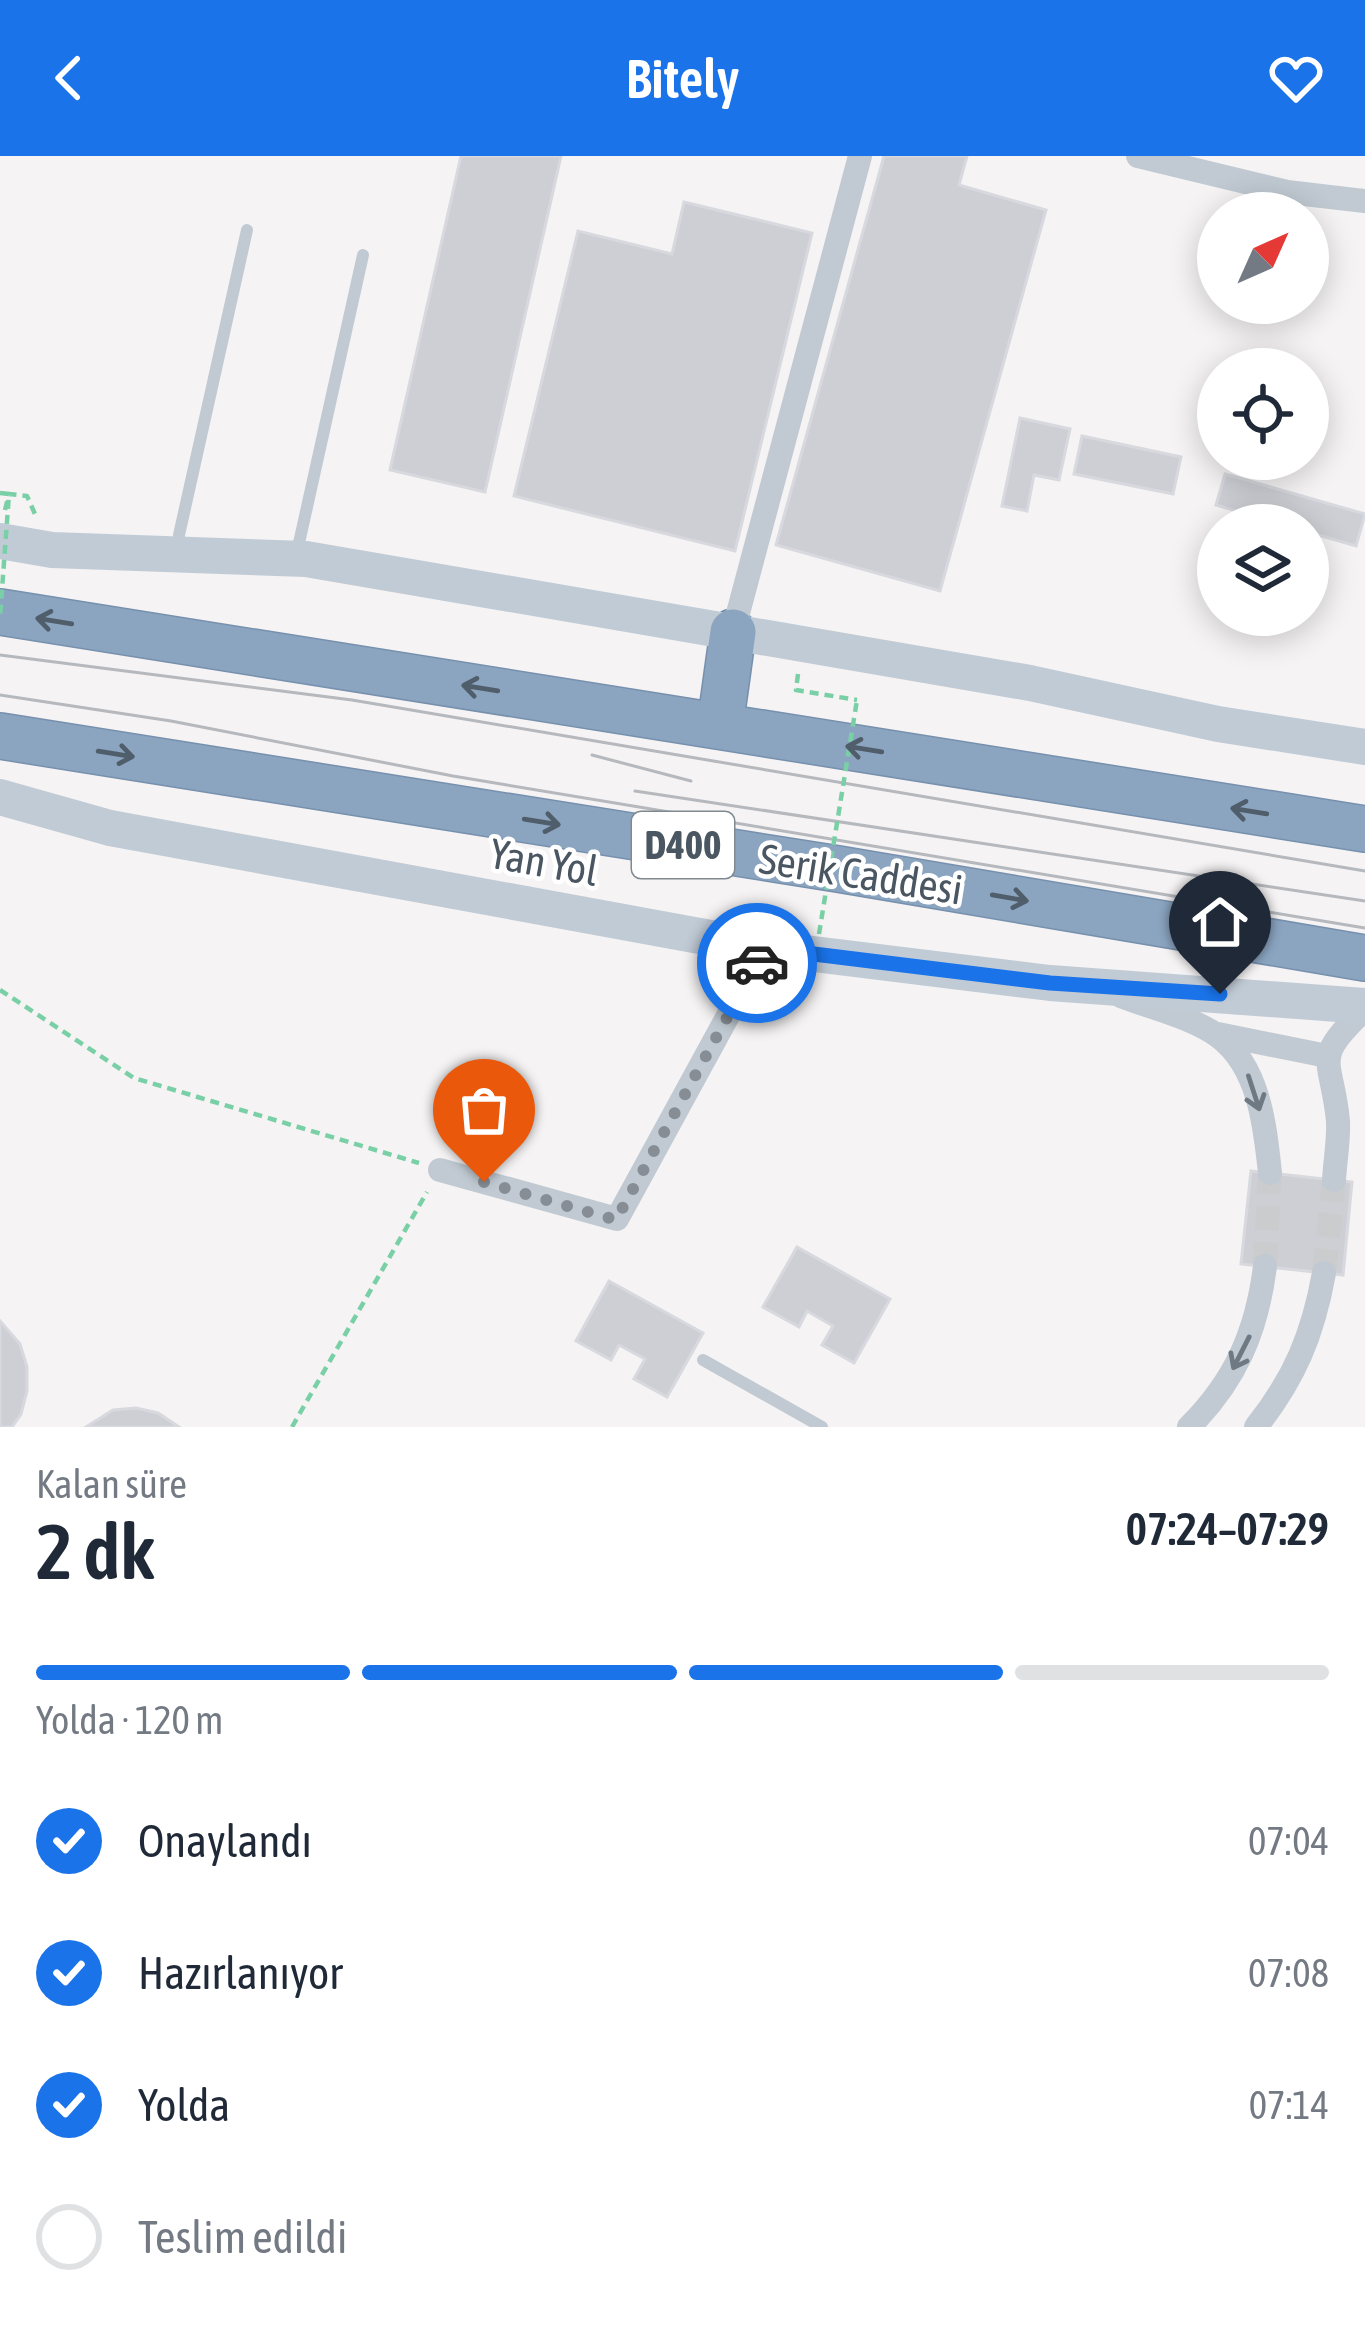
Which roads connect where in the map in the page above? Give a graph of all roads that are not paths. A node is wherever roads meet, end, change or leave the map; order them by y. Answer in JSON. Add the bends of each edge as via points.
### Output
{"nodes":[{"id":1,"x":860,"y":156,"type":"edge"},
{"id":2,"x":1138,"y":156,"type":"edge"},
{"id":3,"x":1365,"y":201,"type":"edge"},
{"id":4,"x":247,"y":230,"type":"dead end"},
{"id":5,"x":363,"y":255,"type":"dead end"},
{"id":6,"x":0,"y":537,"type":"edge"},
{"id":7,"x":179,"y":555,"type":"junction"},
{"id":8,"x":296,"y":559,"type":"junction"},
{"id":9,"x":0,"y":615,"type":"edge"},
{"id":10,"x":733,"y":632,"type":"junction"},
{"id":11,"x":720,"y":726,"type":"junction"},
{"id":12,"x":0,"y":736,"type":"edge"},
{"id":13,"x":1365,"y":747,"type":"edge"},
{"id":14,"x":0,"y":796,"type":"edge"},
{"id":15,"x":1365,"y":829,"type":"edge"},
{"id":16,"x":765,"y":948,"type":"junction"},
{"id":17,"x":1365,"y":958,"type":"edge"},
{"id":18,"x":1097,"y":986,"type":"junction"},
{"id":19,"x":1365,"y":1008,"type":"edge"},
{"id":20,"x":1216,"y":1034,"type":"junction"},
{"id":21,"x":1327,"y":1055,"type":"junction"},
{"id":22,"x":440,"y":1170,"type":"road end"},
{"id":23,"x":1270,"y":1173,"type":"tunnel mouth"},
{"id":24,"x":1334,"y":1180,"type":"tunnel mouth"},
{"id":25,"x":1264,"y":1266,"type":"tunnel mouth"},
{"id":26,"x":1324,"y":1273,"type":"tunnel mouth"},
{"id":27,"x":704,"y":1360,"type":"dead end"},
{"id":28,"x":822,"y":1427,"type":"edge"},
{"id":29,"x":1189,"y":1427,"type":"edge"},
{"id":30,"x":1256,"y":1427,"type":"edge"}],
"edges":[{"from":1,"to":10,"type":"street"},
{"from":2,"to":3,"type":"street","via":[[1287,192]]},
{"from":4,"to":7,"type":"lane"},
{"from":5,"to":8,"type":"lane"},
{"from":6,"to":7,"type":"street","via":[[52,550]]},
{"from":7,"to":8,"type":"street"},
{"from":8,"to":10,"type":"street"},
{"from":11,"to":9,"type":"highway","one_way":true},
{"from":10,"to":11,"type":"highway"},
{"from":10,"to":13,"type":"street"},
{"from":15,"to":11,"type":"highway","one_way":true},
{"from":12,"to":17,"type":"highway","name":"Serik Caddesi","number":"D400","one_way":true},
{"from":14,"to":16,"type":"street","name":"Yan Yol","via":[[110,828]]},
{"from":16,"to":18,"type":"street","name":"Yan Yol"},
{"from":16,"to":22,"type":"street","via":[[616,1220]]},
{"from":18,"to":19,"type":"street","name":"Yan Yol"},
{"from":18,"to":20,"type":"street"},
{"from":19,"to":21,"type":"street"},
{"from":20,"to":21,"type":"street"},
{"from":20,"to":23,"type":"street","one_way":true,"via":[[1243,1060]]},
{"from":21,"to":24,"type":"street","via":[[1338,1122]]},
{"from":25,"to":29,"type":"street","one_way":true,"via":[[1246,1352]]},
{"from":26,"to":30,"type":"street","via":[[1313,1330]]},
{"from":27,"to":28,"type":"lane"}]}
